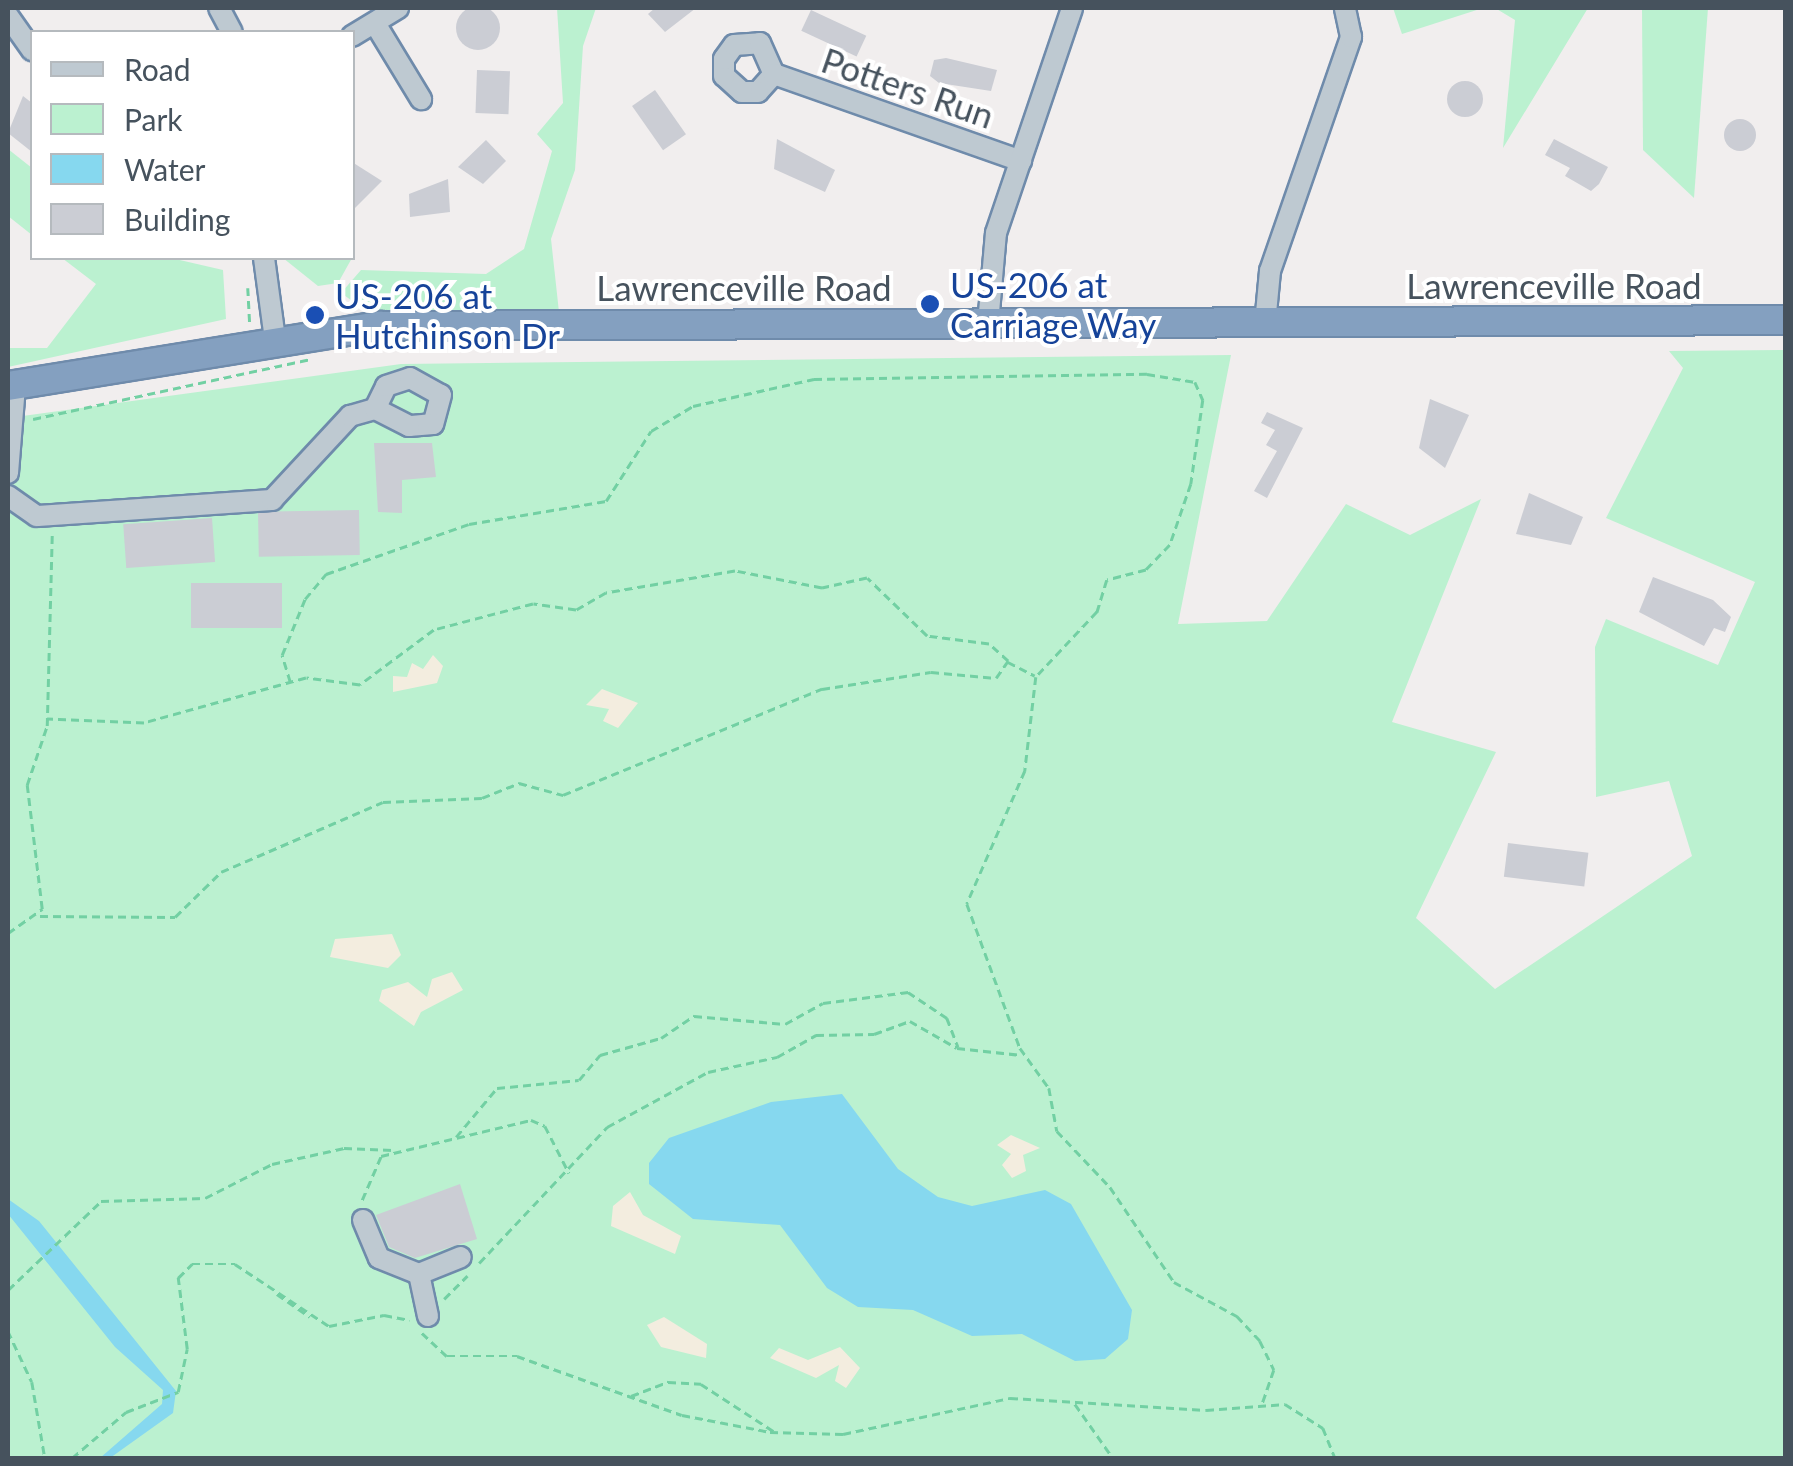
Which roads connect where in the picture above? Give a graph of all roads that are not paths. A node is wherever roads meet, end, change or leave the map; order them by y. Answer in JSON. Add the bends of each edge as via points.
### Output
{"nodes":[{"id":1,"x":19,"y":8,"type":"edge"},
{"id":2,"x":219,"y":8,"type":"edge"},
{"id":3,"x":398,"y":8,"type":"edge"},
{"id":4,"x":1072,"y":8,"type":"edge"},
{"id":5,"x":1345,"y":8,"type":"edge"},
{"id":6,"x":8,"y":17,"type":"edge"},
{"id":7,"x":376,"y":25,"type":"junction"},
{"id":8,"x":231,"y":30,"type":"edge"},
{"id":9,"x":355,"y":35,"type":"edge"},
{"id":10,"x":30,"y":47,"type":"edge"},
{"id":11,"x":774,"y":74,"type":"dead end"},
{"id":12,"x":421,"y":99,"type":"dead end"},
{"id":13,"x":1021,"y":161,"type":"junction"},
{"id":14,"x":264,"y":260,"type":"edge"},
{"id":15,"x":1786,"y":320,"type":"edge"},
{"id":16,"x":988,"y":324,"type":"junction"},
{"id":17,"x":1265,"y":324,"type":"junction"},
{"id":18,"x":276,"y":339,"type":"junction"},
{"id":19,"x":12,"y":386,"type":"edge"},
{"id":20,"x":375,"y":408,"type":"dead end"},
{"id":21,"x":8,"y":473,"type":"edge"},
{"id":22,"x":8,"y":496,"type":"edge"},
{"id":23,"x":362,"y":1220,"type":"road end"},
{"id":24,"x":461,"y":1256,"type":"dead end"},
{"id":25,"x":420,"y":1274,"type":"junction"},
{"id":26,"x":428,"y":1316,"type":"road end"}],
"edges":[{"from":1,"to":6,"type":"street"},
{"from":2,"to":8,"type":"street"},
{"from":3,"to":7,"type":"street"},
{"from":4,"to":13,"type":"street"},
{"from":5,"to":17,"type":"street","via":[[1351,37],[1270,271]]},
{"from":6,"to":10,"type":"street"},
{"from":7,"to":9,"type":"street"},
{"from":7,"to":12,"type":"street"},
{"from":11,"to":13,"type":"street","name":"Potters Run"},
{"from":13,"to":16,"type":"street","via":[[992,254]]},
{"from":14,"to":18,"type":"street"},
{"from":15,"to":17,"type":"highway","name":"Lawrenceville Road"},
{"from":16,"to":17,"type":"highway","name":"Lawrenceville Road"},
{"from":16,"to":18,"type":"highway","name":"Lawrenceville Road","via":[[417,325]]},
{"from":18,"to":19,"type":"highway","name":"Lawrenceville Road"},
{"from":19,"to":21,"type":"street","via":[[16,424]]},
{"from":20,"to":22,"type":"street","via":[[350,416],[272,500],[37,516]]},
{"from":23,"to":25,"type":"street","via":[[380,1258]]},
{"from":24,"to":25,"type":"street"},
{"from":25,"to":26,"type":"street"}]}
